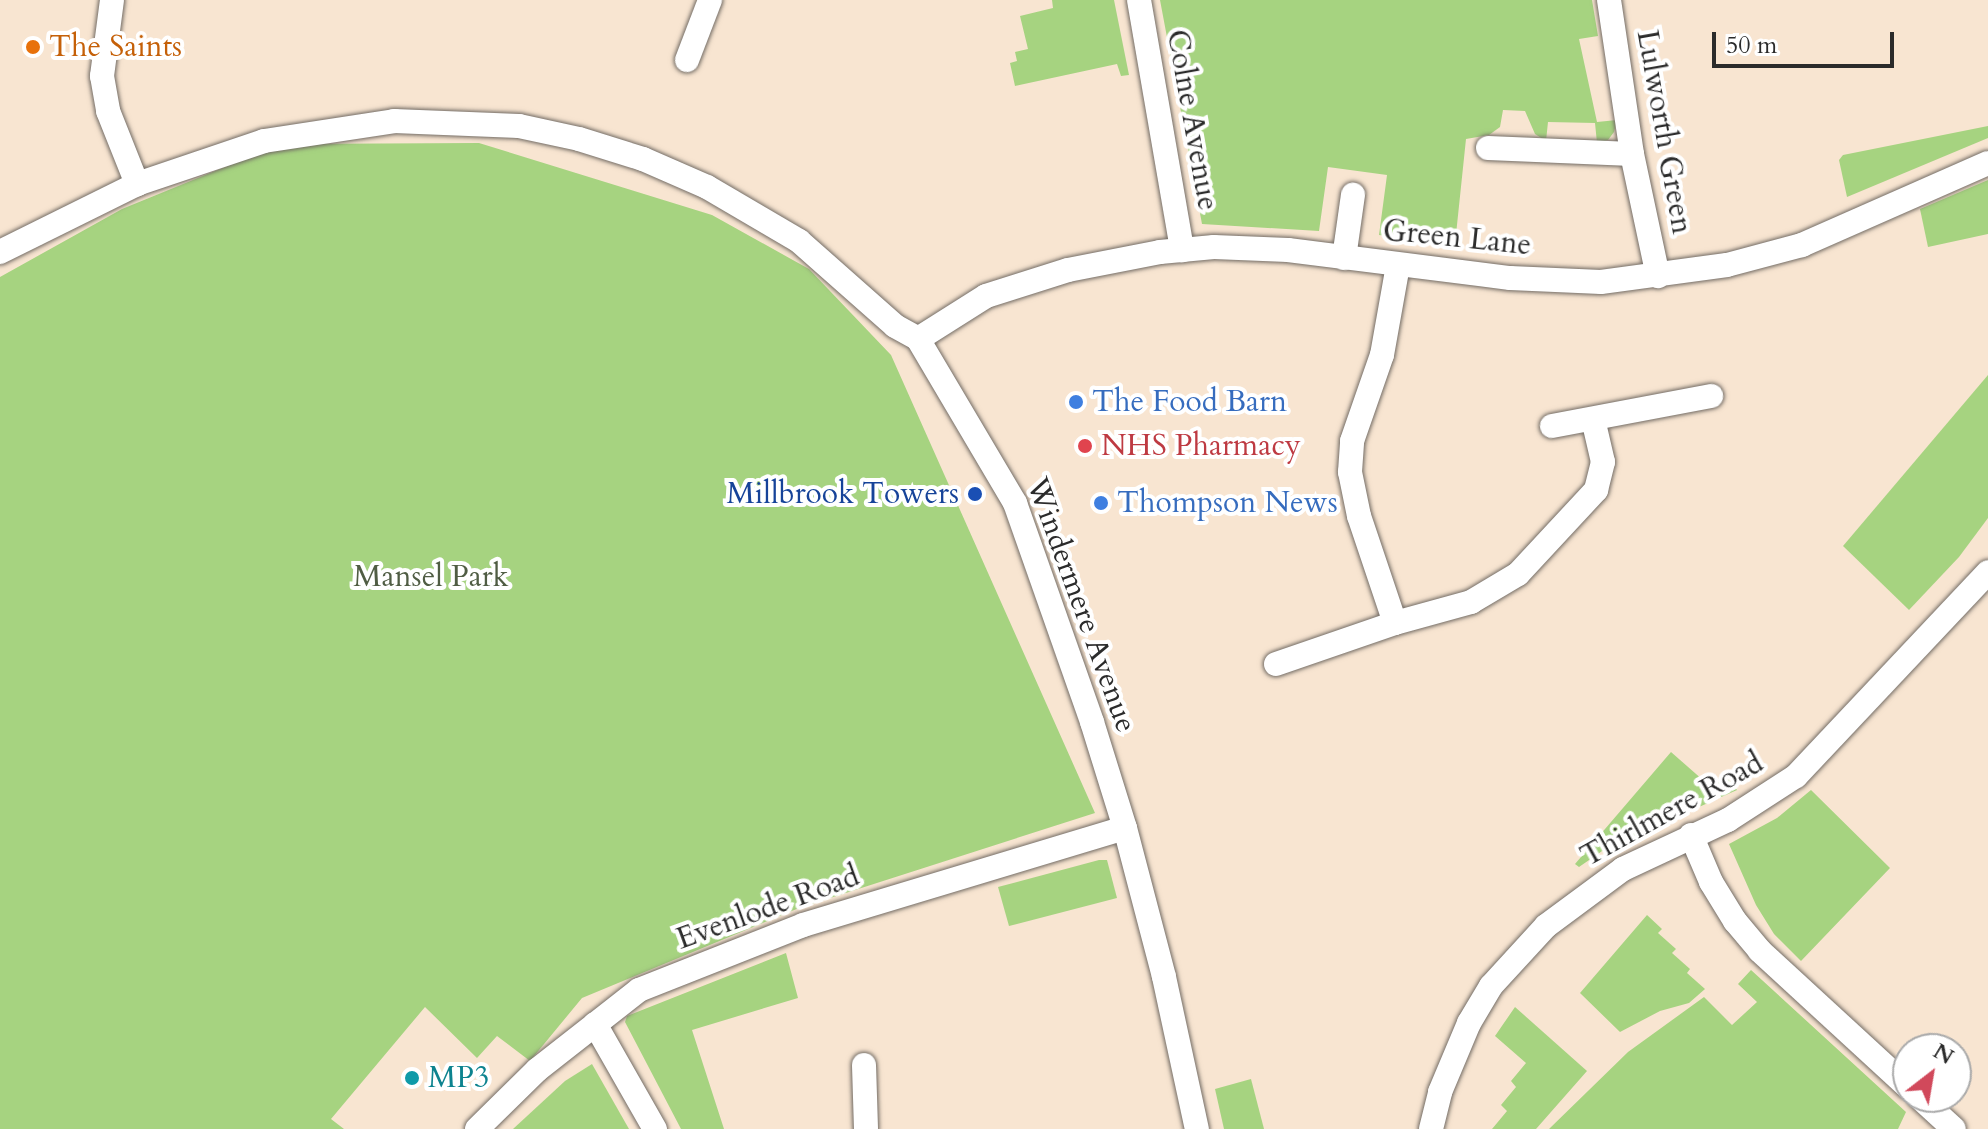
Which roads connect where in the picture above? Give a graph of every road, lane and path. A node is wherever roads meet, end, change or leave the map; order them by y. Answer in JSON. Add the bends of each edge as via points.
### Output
{"nodes":[{"id":1,"x":112,"y":0,"type":"edge"},
{"id":2,"x":710,"y":0,"type":"edge"},
{"id":3,"x":1139,"y":0,"type":"edge"},
{"id":4,"x":1609,"y":0,"type":"edge"},
{"id":5,"x":687,"y":60,"type":"dead end"},
{"id":6,"x":1488,"y":148,"type":"dead end"},
{"id":7,"x":1632,"y":154,"type":"junction"},
{"id":8,"x":1988,"y":163,"type":"edge"},
{"id":9,"x":137,"y":184,"type":"junction"},
{"id":10,"x":1353,"y":195,"type":"dead end"},
{"id":11,"x":1182,"y":250,"type":"junction"},
{"id":12,"x":0,"y":252,"type":"edge"},
{"id":13,"x":1344,"y":258,"type":"junction"},
{"id":14,"x":1398,"y":265,"type":"junction"},
{"id":15,"x":1658,"y":276,"type":"junction"},
{"id":16,"x":918,"y":339,"type":"junction"},
{"id":17,"x":1711,"y":396,"type":"dead end"},
{"id":18,"x":1593,"y":419,"type":"junction"},
{"id":19,"x":1552,"y":426,"type":"dead end"},
{"id":20,"x":1988,"y":572,"type":"edge"},
{"id":21,"x":1395,"y":623,"type":"junction"},
{"id":22,"x":1276,"y":664,"type":"dead end"},
{"id":23,"x":1125,"y":828,"type":"junction"},
{"id":24,"x":1691,"y":835,"type":"junction"},
{"id":25,"x":595,"y":1024,"type":"junction"},
{"id":26,"x":864,"y":1065,"type":"dead end"},
{"id":27,"x":1892,"y":1072,"type":"edge"},
{"id":28,"x":1927,"y":1113,"type":"edge"},
{"id":29,"x":477,"y":1129,"type":"edge"},
{"id":30,"x":655,"y":1129,"type":"edge"},
{"id":31,"x":866,"y":1129,"type":"edge"},
{"id":32,"x":1197,"y":1129,"type":"edge"},
{"id":33,"x":1431,"y":1129,"type":"edge"},
{"id":34,"x":1954,"y":1129,"type":"edge"}],
"edges":[{"from":1,"to":9,"type":"street","via":[[102,76],[108,111]]},
{"from":2,"to":5,"type":"street"},
{"from":3,"to":11,"type":"street","name":"Colne Avenue"},
{"from":4,"to":7,"type":"street","name":"Lulworth Green"},
{"from":6,"to":7,"type":"street"},
{"from":7,"to":15,"type":"street","name":"Lulworth Green"},
{"from":8,"to":15,"type":"street","name":"Green Lane","via":[[1802,245]]},
{"from":9,"to":12,"type":"street","name":"Windermere Avenue"},
{"from":9,"to":16,"type":"street","name":"Windermere Avenue","via":[[293,136],[394,121],[519,126],[643,159],[707,187],[799,241],[895,326]]},
{"from":10,"to":13,"type":"street"},
{"from":11,"to":13,"type":"street","name":"Green Lane","via":[[1288,250]]},
{"from":11,"to":16,"type":"street","name":"Green Lane","via":[[1068,270],[986,296]]},
{"from":13,"to":14,"type":"street","name":"Green Lane"},
{"from":14,"to":15,"type":"street","name":"Green Lane","via":[[1540,280],[1601,282]]},
{"from":14,"to":21,"type":"street","via":[[1382,355],[1352,441],[1350,472]]},
{"from":16,"to":23,"type":"street","name":"Windermere Avenue","via":[[1015,503]]},
{"from":17,"to":18,"type":"street"},
{"from":18,"to":19,"type":"street"},
{"from":18,"to":21,"type":"street","via":[[1603,462],[1596,490],[1518,574],[1471,602]]},
{"from":20,"to":24,"type":"street","name":"Thirlmere Road","via":[[1796,776],[1757,804]]},
{"from":21,"to":22,"type":"street"},
{"from":23,"to":25,"type":"street","name":"Evenlode Road","via":[[803,925],[639,990]]},
{"from":23,"to":32,"type":"street","name":"Windermere Avenue"},
{"from":24,"to":27,"type":"street","via":[[1711,882],[1760,951]]},
{"from":24,"to":33,"type":"street","name":"Thirlmere Road","via":[[1623,869],[1578,900],[1513,960],[1469,1023],[1440,1092]]},
{"from":25,"to":29,"type":"street","name":"Evenlode Road","via":[[537,1070]]},
{"from":25,"to":30,"type":"street"},
{"from":26,"to":31,"type":"street"},
{"from":28,"to":34,"type":"street"}]}
